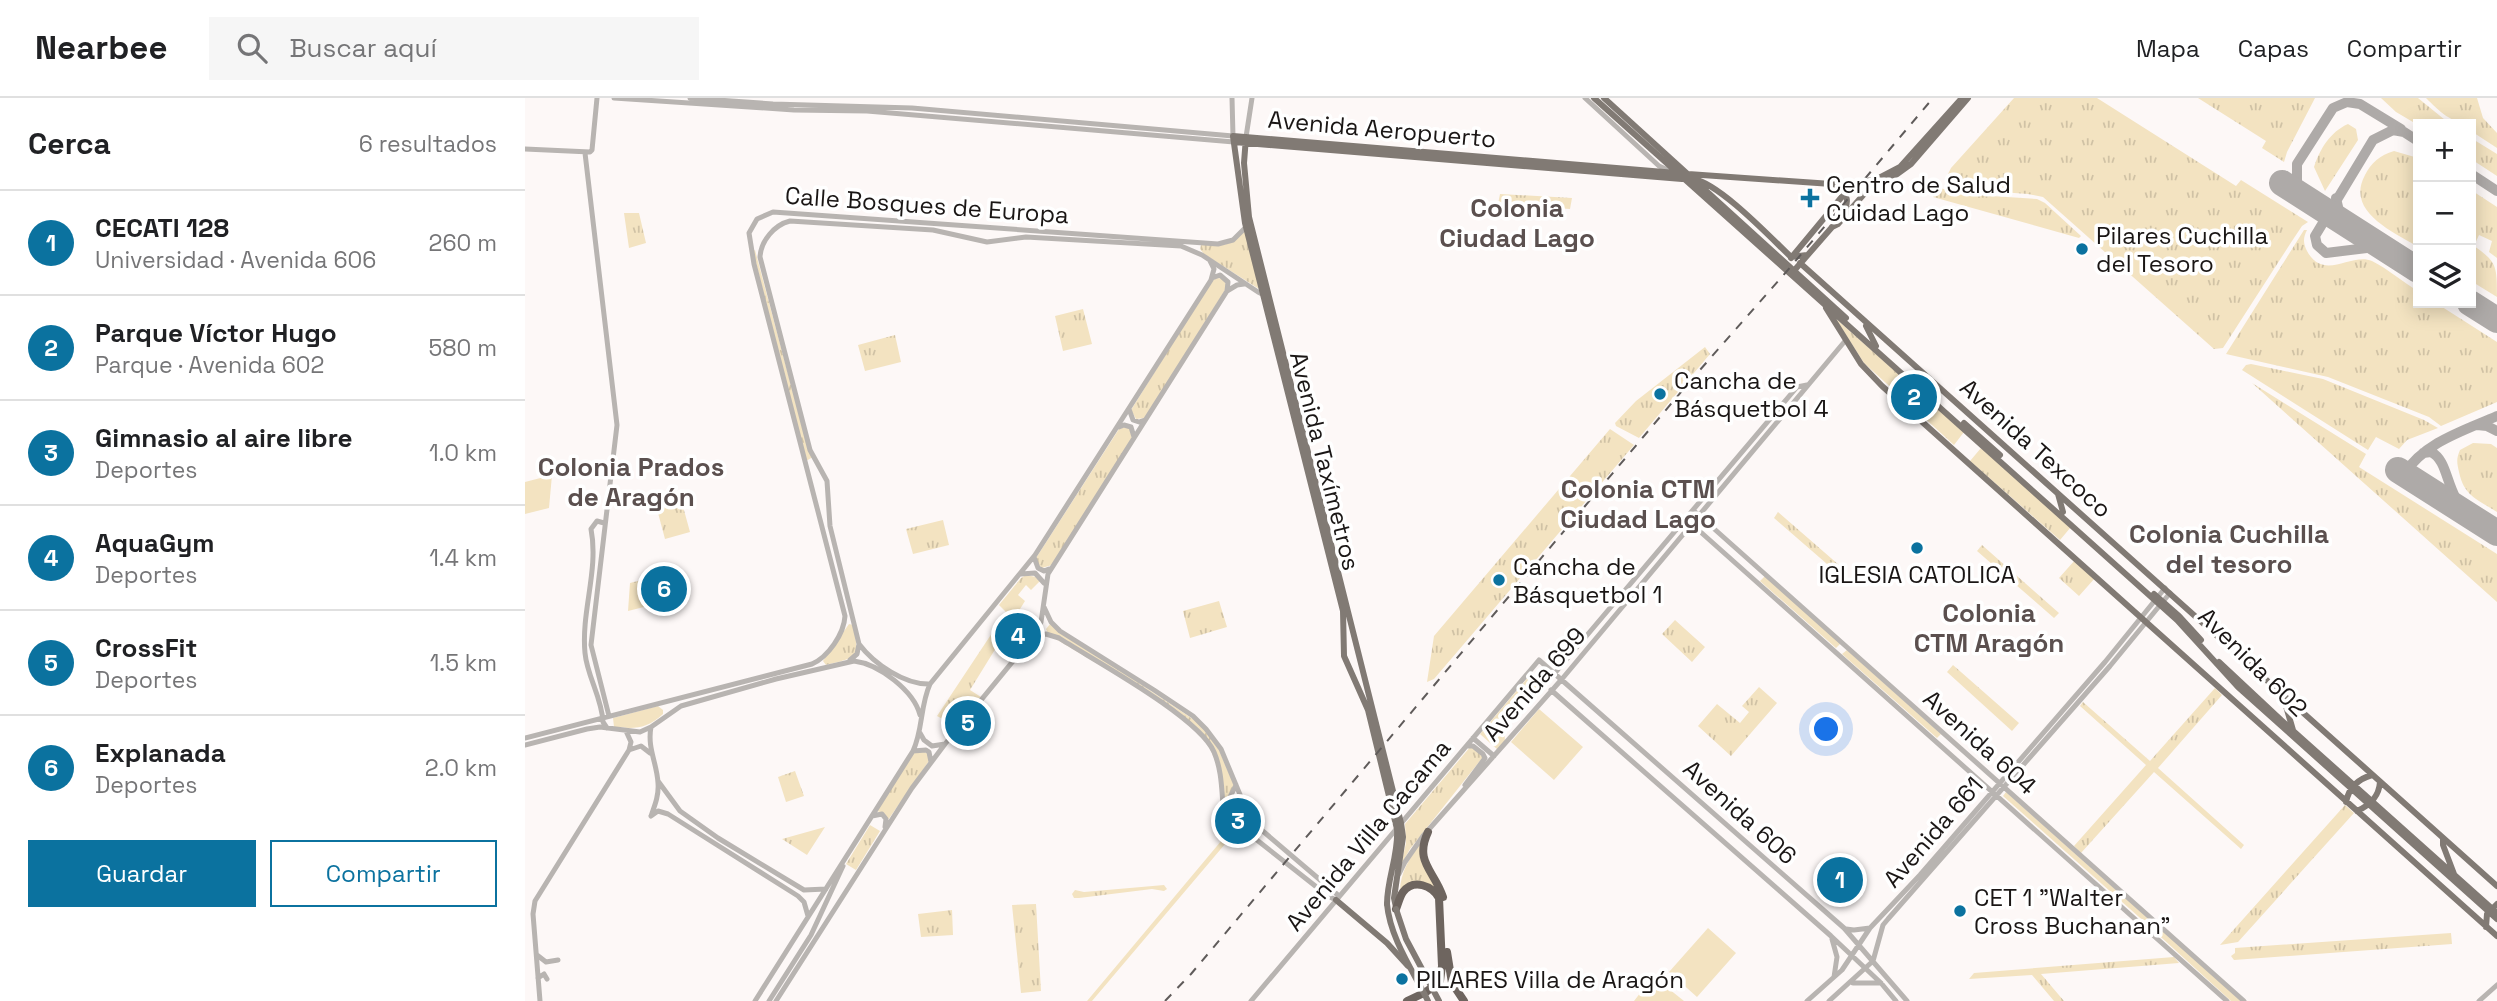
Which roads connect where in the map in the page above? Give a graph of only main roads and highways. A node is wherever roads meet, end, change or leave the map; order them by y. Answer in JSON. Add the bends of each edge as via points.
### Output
{"nodes":[{"id":1,"x":1594,"y":98,"type":"edge"},
{"id":2,"x":1604,"y":98,"type":"edge"},
{"id":3,"x":1962,"y":98,"type":"edge"},
{"id":4,"x":1968,"y":98,"type":"edge"},
{"id":5,"x":1233,"y":139,"type":"joint"},
{"id":6,"x":1246,"y":140,"type":"junction"},
{"id":7,"x":1463,"y":159,"type":"junction"},
{"id":8,"x":1676,"y":173,"type":"junction"},
{"id":9,"x":1709,"y":176,"type":"junction"},
{"id":10,"x":1688,"y":177,"type":"junction"},
{"id":11,"x":1859,"y":184,"type":"junction"},
{"id":12,"x":1710,"y":185,"type":"junction"},
{"id":13,"x":1832,"y":185,"type":"junction"},
{"id":14,"x":1845,"y":194,"type":"junction"},
{"id":15,"x":1755,"y":225,"type":"junction"},
{"id":16,"x":1249,"y":226,"type":"junction"},
{"id":17,"x":1742,"y":226,"type":"junction"},
{"id":18,"x":1832,"y":227,"type":"junction"},
{"id":19,"x":1807,"y":255,"type":"junction"},
{"id":20,"x":1791,"y":257,"type":"junction"},
{"id":21,"x":1800,"y":263,"type":"junction"},
{"id":22,"x":1784,"y":266,"type":"junction"},
{"id":23,"x":1792,"y":273,"type":"junction"},
{"id":24,"x":1823,"y":303,"type":"junction"},
{"id":25,"x":1864,"y":320,"type":"junction"},
{"id":26,"x":1876,"y":346,"type":"junction"},
{"id":27,"x":2058,"y":494,"type":"junction"},
{"id":28,"x":2063,"y":512,"type":"junction"},
{"id":29,"x":2159,"y":600,"type":"junction"},
{"id":30,"x":1346,"y":618,"type":"junction"},
{"id":31,"x":1365,"y":677,"type":"junction"},
{"id":32,"x":1353,"y":680,"type":"junction"},
{"id":33,"x":2283,"y":695,"type":"junction"},
{"id":34,"x":2254,"y":718,"type":"junction"},
{"id":35,"x":2276,"y":722,"type":"junction"},
{"id":36,"x":2294,"y":731,"type":"junction"},
{"id":37,"x":2372,"y":775,"type":"junction"},
{"id":38,"x":2380,"y":782,"type":"junction"},
{"id":39,"x":2352,"y":787,"type":"junction"},
{"id":40,"x":2346,"y":802,"type":"junction"},
{"id":41,"x":2370,"y":803,"type":"junction"},
{"id":42,"x":2357,"y":811,"type":"junction"},
{"id":43,"x":1399,"y":826,"type":"junction"},
{"id":44,"x":1428,"y":832,"type":"road end"},
{"id":45,"x":2443,"y":839,"type":"junction"},
{"id":46,"x":2417,"y":866,"type":"junction"},
{"id":47,"x":2441,"y":869,"type":"junction"},
{"id":48,"x":2455,"y":875,"type":"junction"},
{"id":49,"x":2497,"y":886,"type":"edge"},
{"id":50,"x":1337,"y":898,"type":"road end"},
{"id":51,"x":1396,"y":909,"type":"junction"},
{"id":52,"x":2494,"y":909,"type":"edge"},
{"id":53,"x":2497,"y":919,"type":"edge"},
{"id":54,"x":2486,"y":927,"type":"junction"},
{"id":55,"x":2497,"y":936,"type":"edge"},
{"id":56,"x":1412,"y":970,"type":"junction"},
{"id":57,"x":1407,"y":1001,"type":"edge"},
{"id":58,"x":1429,"y":1001,"type":"edge"},
{"id":59,"x":1439,"y":1001,"type":"edge"},
{"id":60,"x":1464,"y":1001,"type":"edge"}],
"edges":[{"from":1,"to":8,"type":"main road"},
{"from":2,"to":10,"type":"main road"},
{"from":3,"to":11,"type":"main road","via":[[1906,163]]},
{"from":4,"to":18,"type":"main road","via":[[1911,164],[1871,186]]},
{"from":5,"to":6,"type":"main road","name":"Avenida Aeropuerto"},
{"from":5,"to":16,"type":"main road","name":"Avenida Taxímetros"},
{"from":6,"to":7,"type":"main road","name":"Avenida Aeropuerto"},
{"from":6,"to":16,"type":"main road","name":"Avenida Taxímetros"},
{"from":7,"to":8,"type":"main road","name":"Avenida Aeropuerto"},
{"from":7,"to":10,"type":"main road","name":"Avenida Aeropuerto"},
{"from":8,"to":10,"type":"main road","name":"Avenida Aeropuerto"},
{"from":9,"to":10,"type":"main road","name":"Avenida Aeropuerto"},
{"from":9,"to":12,"type":"main road","via":[[1714,181]]},
{"from":9,"to":13,"type":"main road","name":"Avenida Aeropuerto"},
{"from":10,"to":12,"type":"main road"},
{"from":10,"to":17,"type":"main road"},
{"from":10,"to":22,"type":"main road"},
{"from":11,"to":13,"type":"main road","name":"Avenida Aeropuerto"},
{"from":11,"to":14,"type":"main road"},
{"from":12,"to":15,"type":"main road"},
{"from":13,"to":14,"type":"main road"},
{"from":14,"to":18,"type":"main road","via":[[1847,206]]},
{"from":14,"to":20,"type":"main road"},
{"from":15,"to":17,"type":"main road"},
{"from":15,"to":20,"type":"main road"},
{"from":16,"to":30,"type":"main road","name":"Avenida Taxímetros"},
{"from":17,"to":22,"type":"main road"},
{"from":18,"to":19,"type":"main road"},
{"from":19,"to":20,"type":"main road"},
{"from":19,"to":21,"type":"main road"},
{"from":20,"to":22,"type":"main road"},
{"from":21,"to":23,"type":"main road"},
{"from":21,"to":25,"type":"main road","name":"Avenida Texcoco"},
{"from":22,"to":23,"type":"main road"},
{"from":23,"to":24,"type":"main road","name":"Avenida 602"},
{"from":23,"to":26,"type":"main road","name":"Avenida 602"},
{"from":24,"to":29,"type":"main road","name":"Avenida 602"},
{"from":24,"to":34,"type":"main road","name":"Avenida 602","via":[[1861,364],[1882,386]]},
{"from":25,"to":26,"type":"main road"},
{"from":25,"to":27,"type":"main road","name":"Avenida Texcoco"},
{"from":26,"to":28,"type":"main road","name":"Avenida 602"},
{"from":27,"to":28,"type":"main road"},
{"from":27,"to":33,"type":"main road","name":"Avenida Texcoco"},
{"from":28,"to":29,"type":"main road","name":"Avenida 602"},
{"from":29,"to":35,"type":"main road","name":"Avenida 602","via":[[2227,677]]},
{"from":29,"to":36,"type":"main road","name":"Avenida 602"},
{"from":30,"to":31,"type":"main road","name":"Avenida Taxímetros"},
{"from":30,"to":32,"type":"main road","name":"Avenida Taxímetros","via":[[1344,656]]},
{"from":31,"to":32,"type":"main road","via":[[1360,682]]},
{"from":31,"to":43,"type":"main road","name":"Avenida Taxímetros"},
{"from":32,"to":43,"type":"main road","name":"Avenida Taxímetros","via":[[1368,709]]},
{"from":33,"to":36,"type":"main road"},
{"from":33,"to":37,"type":"main road","name":"Avenida Texcoco"},
{"from":34,"to":35,"type":"main road"},
{"from":34,"to":40,"type":"main road","name":"Avenida 602"},
{"from":35,"to":39,"type":"main road","name":"Avenida 602"},
{"from":36,"to":39,"type":"main road","name":"Avenida 602"},
{"from":37,"to":38,"type":"main road","name":"Avenida Texcoco"},
{"from":37,"to":39,"type":"main road"},
{"from":38,"to":41,"type":"main road"},
{"from":38,"to":45,"type":"main road","name":"Avenida Texcoco"},
{"from":39,"to":40,"type":"main road"},
{"from":39,"to":41,"type":"main road","name":"Avenida 602"},
{"from":40,"to":42,"type":"main road","name":"Avenida 602"},
{"from":41,"to":42,"type":"main road"},
{"from":41,"to":47,"type":"main road","name":"Avenida 602"},
{"from":41,"to":48,"type":"main road","name":"Avenida 602"},
{"from":42,"to":46,"type":"main road","name":"Avenida 602"},
{"from":43,"to":51,"type":"main road","via":[[1403,837]]},
{"from":43,"to":56,"type":"main road","bridge":true,"via":[[1387,904]]},
{"from":44,"to":60,"type":"highway","via":[[1423,859],[1444,901],[1449,972]]},
{"from":45,"to":48,"type":"main road"},
{"from":45,"to":49,"type":"main road","name":"Avenida Texcoco"},
{"from":46,"to":47,"type":"main road"},
{"from":46,"to":54,"type":"main road","name":"Avenida 602"},
{"from":47,"to":52,"type":"main road","name":"Avenida 602"},
{"from":48,"to":52,"type":"main road","name":"Avenida 602"},
{"from":50,"to":56,"type":"main road","bridge":true},
{"from":51,"to":57,"type":"highway","via":[[1409,887],[1427,887],[1439,898],[1440,981]]},
{"from":51,"to":59,"type":"main road","bridge":true,"via":[[1406,939]]},
{"from":52,"to":53,"type":"main road","name":"Avenida 602"},
{"from":52,"to":54,"type":"main road"},
{"from":54,"to":55,"type":"main road","name":"Avenida 602"},
{"from":56,"to":58,"type":"main road","bridge":true}]}
